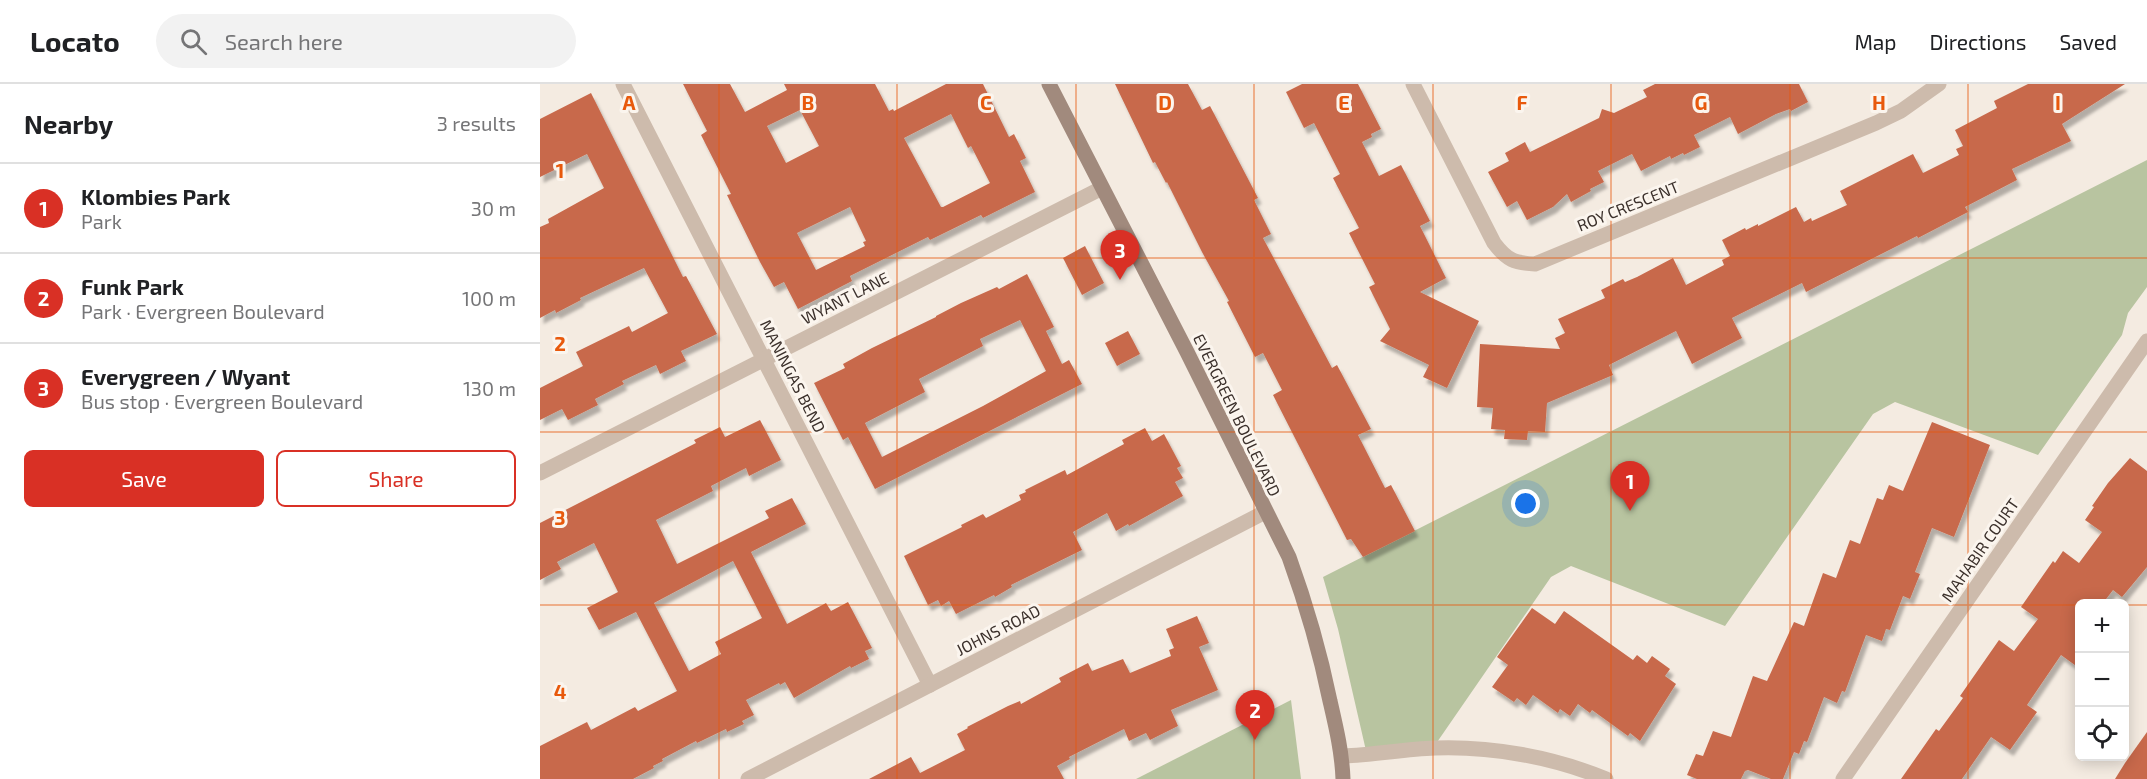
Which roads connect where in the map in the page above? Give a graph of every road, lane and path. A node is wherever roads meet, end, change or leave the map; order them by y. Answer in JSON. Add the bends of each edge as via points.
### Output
{"nodes":[{"id":1,"x":623,"y":84,"type":"edge"},
{"id":2,"x":1049,"y":84,"type":"edge"},
{"id":3,"x":1413,"y":84,"type":"edge"},
{"id":4,"x":1939,"y":84,"type":"edge"},
{"id":5,"x":1102,"y":188,"type":"junction"},
{"id":6,"x":2147,"y":341,"type":"edge"},
{"id":7,"x":764,"y":360,"type":"junction"},
{"id":8,"x":540,"y":473,"type":"edge"},
{"id":9,"x":1265,"y":512,"type":"junction"},
{"id":10,"x":930,"y":685,"type":"junction"},
{"id":11,"x":1343,"y":756,"type":"junction"},
{"id":12,"x":748,"y":779,"type":"edge"},
{"id":13,"x":1343,"y":779,"type":"edge"},
{"id":14,"x":1606,"y":779,"type":"edge"},
{"id":15,"x":1843,"y":779,"type":"edge"}],
"edges":[{"from":1,"to":7,"type":"street","name":"MANINGAS BEND"},
{"from":2,"to":5,"type":"street","name":"EVERGREEN BOULEVARD"},
{"from":3,"to":4,"type":"street","name":"ROY CRESCENT","via":[[1494,243],[1504,256],[1519,264],[1535,264],[1876,123]]},
{"from":5,"to":7,"type":"street","name":"WYANT LANE"},
{"from":5,"to":9,"type":"street","name":"EVERGREEN BOULEVARD"},
{"from":6,"to":15,"type":"street","name":"MAHABIR COURT"},
{"from":7,"to":8,"type":"street","name":"WYANT LANE"},
{"from":7,"to":10,"type":"street","name":"MANINGAS BEND"},
{"from":9,"to":10,"type":"street","name":"JOHNS ROAD"},
{"from":9,"to":11,"type":"street","name":"EVERGREEN BOULEVARD","via":[[1289,557],[1302,593]]},
{"from":10,"to":12,"type":"street","name":"JOHNS ROAD"},
{"from":11,"to":13,"type":"street","name":"EVERGREEN BOULEVARD"},
{"from":11,"to":14,"type":"street","via":[[1478,748],[1526,755]]}]}
